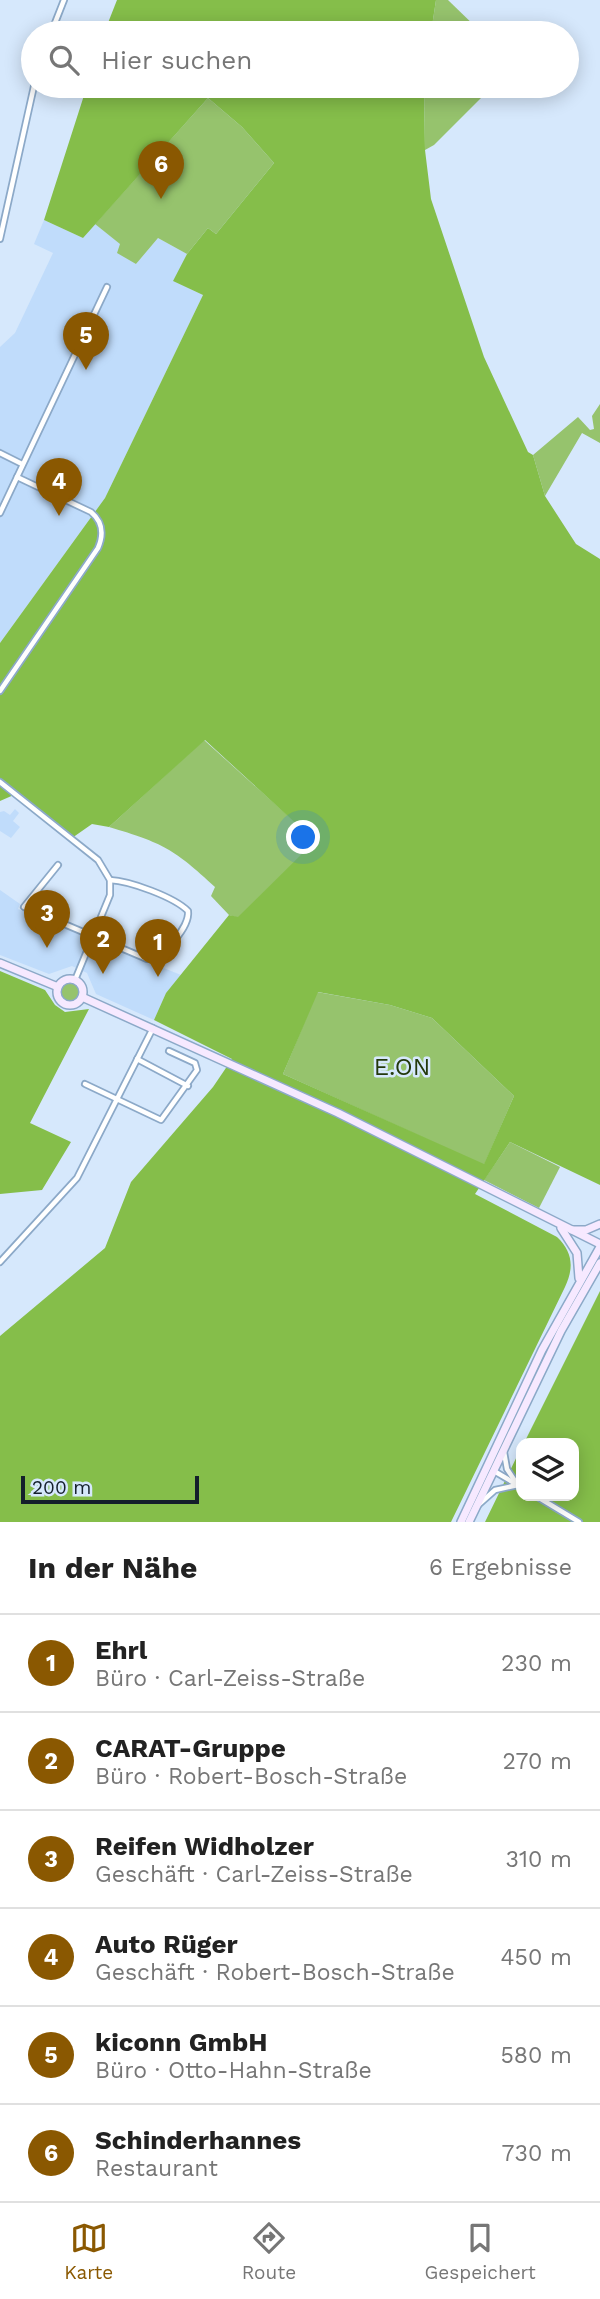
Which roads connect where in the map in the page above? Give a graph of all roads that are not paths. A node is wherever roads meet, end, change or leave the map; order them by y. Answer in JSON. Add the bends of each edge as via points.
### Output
{"nodes":[{"id":1,"x":64,"y":0,"type":"edge"},
{"id":2,"x":56,"y":21,"type":"edge"},
{"id":3,"x":31,"y":98,"type":"edge"},
{"id":4,"x":0,"y":239,"type":"edge"},
{"id":5,"x":107,"y":287,"type":"dead end"},
{"id":6,"x":0,"y":453,"type":"edge"},
{"id":7,"x":22,"y":464,"type":"junction"},
{"id":8,"x":18,"y":477,"type":"junction"},
{"id":9,"x":0,"y":513,"type":"edge"},
{"id":10,"x":0,"y":691,"type":"edge"},
{"id":11,"x":0,"y":782,"type":"edge"},
{"id":12,"x":58,"y":864,"type":"dead end"},
{"id":13,"x":110,"y":880,"type":"junction"},
{"id":14,"x":93,"y":937,"type":"junction"},
{"id":15,"x":0,"y":963,"type":"edge"},
{"id":16,"x":75,"y":980,"type":"junction"},
{"id":17,"x":58,"y":987,"type":"junction"},
{"id":18,"x":82,"y":997,"type":"junction"},
{"id":19,"x":154,"y":1028,"type":"junction"},
{"id":20,"x":169,"y":1051,"type":"dead end"},
{"id":21,"x":137,"y":1059,"type":"junction"},
{"id":22,"x":85,"y":1084,"type":"dead end"},
{"id":23,"x":188,"y":1086,"type":"junction"},
{"id":24,"x":116,"y":1099,"type":"junction"},
{"id":25,"x":600,"y":1224,"type":"edge"},
{"id":26,"x":558,"y":1225,"type":"junction"},
{"id":27,"x":568,"y":1229,"type":"junction"},
{"id":28,"x":600,"y":1245,"type":"edge"},
{"id":29,"x":0,"y":1262,"type":"edge"},
{"id":30,"x":600,"y":1263,"type":"edge"},
{"id":31,"x":600,"y":1273,"type":"edge"},
{"id":32,"x":582,"y":1285,"type":"junction"},
{"id":33,"x":504,"y":1452,"type":"junction"},
{"id":34,"x":486,"y":1468,"type":"junction"},
{"id":35,"x":495,"y":1471,"type":"junction"},
{"id":36,"x":516,"y":1481,"type":"edge"},
{"id":37,"x":516,"y":1484,"type":"edge"},
{"id":38,"x":516,"y":1487,"type":"edge"},
{"id":39,"x":544,"y":1501,"type":"edge"},
{"id":40,"x":477,"y":1507,"type":"junction"},
{"id":41,"x":461,"y":1522,"type":"edge"},
{"id":42,"x":469,"y":1522,"type":"edge"},
{"id":43,"x":579,"y":1522,"type":"edge"}],
"edges":[{"from":1,"to":2,"type":"street"},
{"from":3,"to":4,"type":"street"},
{"from":5,"to":7,"type":"street"},
{"from":6,"to":7,"type":"street"},
{"from":7,"to":8,"type":"street"},
{"from":8,"to":9,"type":"street"},
{"from":8,"to":10,"type":"street","via":[[91,512],[102,534],[98,548]]},
{"from":11,"to":13,"type":"street","via":[[99,861]]},
{"from":12,"to":14,"type":"street","via":[[24,907]]},
{"from":13,"to":14,"type":"street","via":[[110,895]]},
{"from":13,"to":14,"type":"street","via":[[180,904],[188,911],[188,920],[165,950],[150,960]]},
{"from":14,"to":16,"type":"street"},
{"from":15,"to":17,"type":"main road"},
{"from":16,"to":17,"type":"main road","via":[[65,980]]},
{"from":16,"to":18,"type":"main road","via":[[81,985]]},
{"from":17,"to":18,"type":"main road","via":[[58,997],[65,1003]]},
{"from":18,"to":19,"type":"main road"},
{"from":19,"to":21,"type":"street"},
{"from":19,"to":26,"type":"main road","via":[[338,1113]]},
{"from":20,"to":23,"type":"street","via":[[197,1066]]},
{"from":21,"to":23,"type":"street"},
{"from":21,"to":24,"type":"street"},
{"from":22,"to":24,"type":"street"},
{"from":23,"to":24,"type":"street","via":[[161,1120]]},
{"from":24,"to":29,"type":"street","via":[[66,1193]]},
{"from":25,"to":27,"type":"main road","via":[[586,1230]]},
{"from":26,"to":27,"type":"main road"},
{"from":26,"to":32,"type":"main road","via":[[577,1253]]},
{"from":27,"to":28,"type":"main road"},
{"from":28,"to":32,"type":"main road"},
{"from":30,"to":32,"type":"main road"},
{"from":31,"to":32,"type":"main road"},
{"from":32,"to":33,"type":"main road"},
{"from":32,"to":34,"type":"main road"},
{"from":33,"to":35,"type":"main road"},
{"from":33,"to":36,"type":"street","via":[[507,1469]]},
{"from":34,"to":35,"type":"street"},
{"from":34,"to":41,"type":"main road"},
{"from":35,"to":37,"type":"street"},
{"from":35,"to":40,"type":"main road"},
{"from":38,"to":40,"type":"street","via":[[495,1490]]},
{"from":39,"to":43,"type":"street"},
{"from":40,"to":42,"type":"main road"}]}
